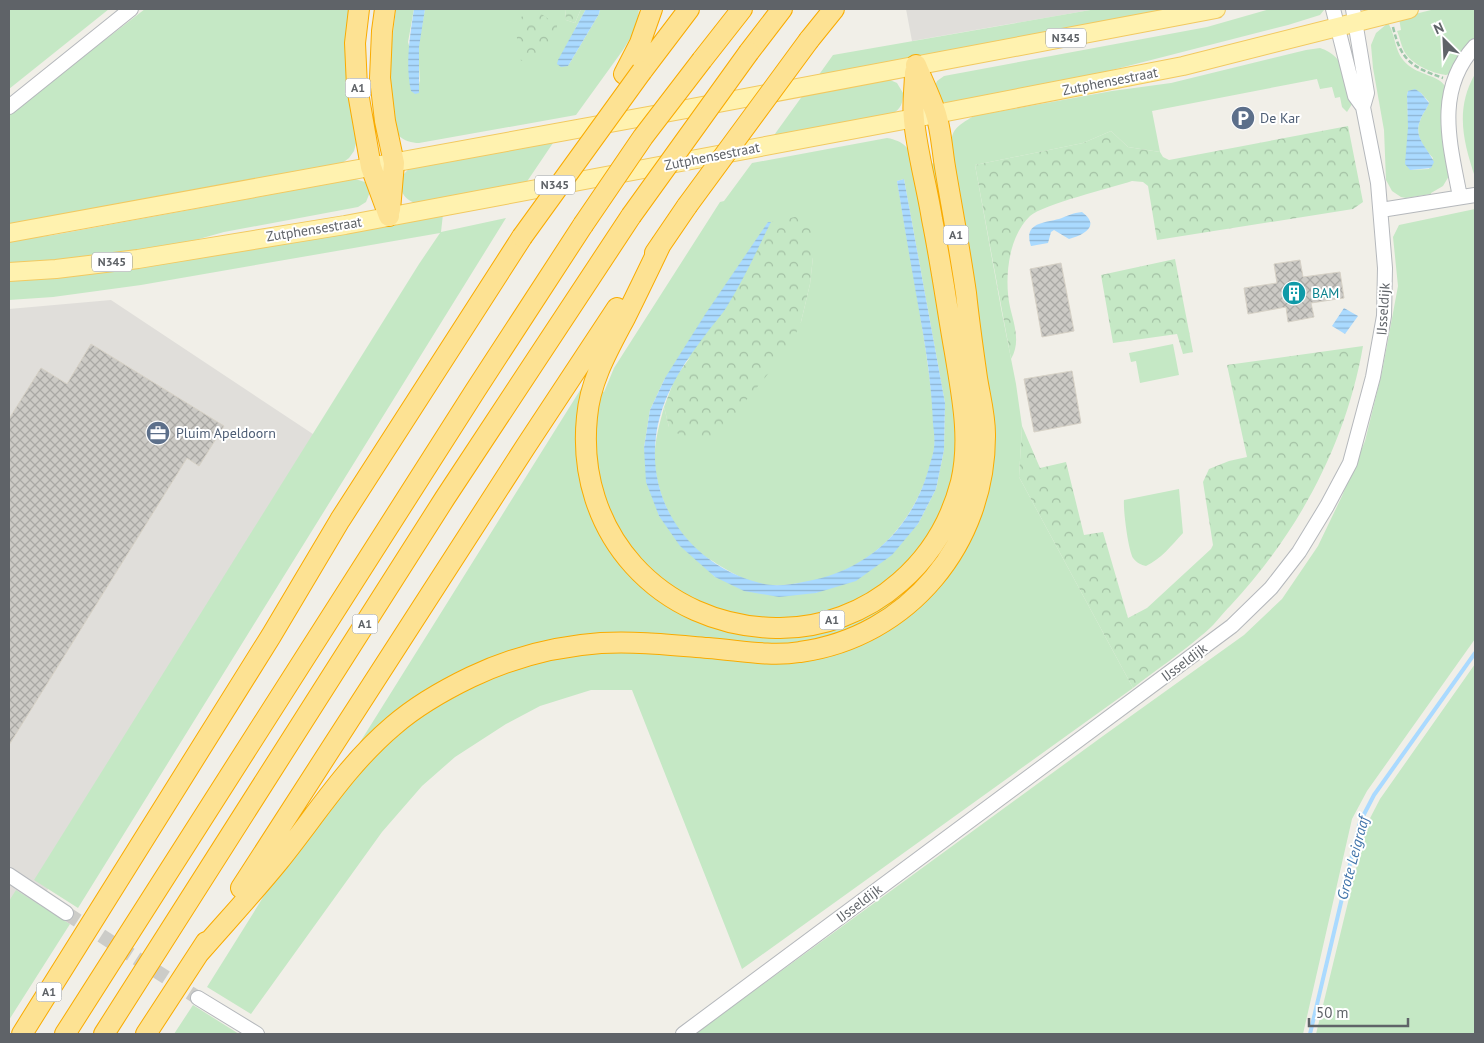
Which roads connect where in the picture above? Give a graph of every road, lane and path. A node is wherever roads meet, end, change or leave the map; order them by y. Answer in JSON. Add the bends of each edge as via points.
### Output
{"nodes":[{"id":1,"x":131,"y":9,"type":"edge"},
{"id":2,"x":359,"y":9,"type":"edge"},
{"id":3,"x":385,"y":9,"type":"edge"},
{"id":4,"x":652,"y":9,"type":"edge"},
{"id":5,"x":689,"y":9,"type":"edge"},
{"id":6,"x":742,"y":9,"type":"edge"},
{"id":7,"x":782,"y":9,"type":"edge"},
{"id":8,"x":834,"y":9,"type":"edge"},
{"id":9,"x":1216,"y":9,"type":"edge"},
{"id":10,"x":1333,"y":9,"type":"edge"},
{"id":11,"x":1409,"y":9,"type":"edge"},
{"id":12,"x":1354,"y":15,"type":"edge"},
{"id":13,"x":1338,"y":26,"type":"junction"},
{"id":14,"x":1394,"y":32,"type":"dead end"},
{"id":15,"x":1475,"y":46,"type":"edge"},
{"id":16,"x":916,"y":65,"type":"junction"},
{"id":17,"x":633,"y":72,"type":"junction"},
{"id":18,"x":1453,"y":82,"type":"junction"},
{"id":19,"x":9,"y":107,"type":"edge"},
{"id":20,"x":1363,"y":107,"type":"junction"},
{"id":21,"x":936,"y":114,"type":"junction"},
{"id":22,"x":913,"y":118,"type":"junction"},
{"id":23,"x":394,"y":163,"type":"junction"},
{"id":24,"x":371,"y":167,"type":"junction"},
{"id":25,"x":1475,"y":195,"type":"edge"},
{"id":26,"x":1460,"y":197,"type":"junction"},
{"id":27,"x":1381,"y":210,"type":"junction"},
{"id":28,"x":389,"y":216,"type":"junction"},
{"id":29,"x":9,"y":233,"type":"edge"},
{"id":30,"x":661,"y":244,"type":"junction"},
{"id":31,"x":9,"y":272,"type":"edge"},
{"id":32,"x":9,"y":875,"type":"edge"},
{"id":33,"x":66,"y":913,"type":"tunnel mouth"},
{"id":34,"x":199,"y":953,"type":"junction"},
{"id":35,"x":198,"y":998,"type":"tunnel mouth"},
{"id":36,"x":22,"y":1034,"type":"edge"},
{"id":37,"x":65,"y":1034,"type":"edge"},
{"id":38,"x":104,"y":1034,"type":"edge"},
{"id":39,"x":146,"y":1034,"type":"edge"},
{"id":40,"x":257,"y":1034,"type":"edge"},
{"id":41,"x":684,"y":1034,"type":"edge"}],
"edges":[{"from":1,"to":19,"type":"street"},
{"from":2,"to":24,"type":"highway","number":"A1","via":[[356,70]]},
{"from":3,"to":23,"type":"highway","number":"A1","via":[[380,78]]},
{"from":4,"to":17,"type":"highway","number":"A1"},
{"from":5,"to":17,"type":"highway","number":"A1"},
{"from":6,"to":37,"type":"highway","number":"A1","bridge":true,"via":[[643,137],[583,225]]},
{"from":7,"to":38,"type":"highway","number":"A1","bridge":true,"via":[[631,216],[564,316]]},
{"from":8,"to":30,"type":"highway","number":"A1","bridge":true},
{"from":9,"to":16,"type":"main road","number":"N345"},
{"from":10,"to":13,"type":"street","name":"IJsseldijk"},
{"from":11,"to":12,"type":"main road","name":"Zutphensestraat","number":"N345"},
{"from":12,"to":13,"type":"main road","name":"Zutphensestraat","number":"N345"},
{"from":12,"to":20,"type":"street","name":"IJsseldijk","via":[[1367,93]]},
{"from":13,"to":20,"type":"street","name":"IJsseldijk","via":[[1355,96]]},
{"from":13,"to":21,"type":"main road","name":"Zutphensestraat","number":"N345","via":[[1183,66]]},
{"from":14,"to":18,"type":"path","via":[[1400,50],[1411,64]]},
{"from":15,"to":18,"type":"street","via":[[1462,62]]},
{"from":16,"to":21,"type":"highway"},
{"from":16,"to":22,"type":"highway"},
{"from":16,"to":23,"type":"main road","number":"N345"},
{"from":17,"to":36,"type":"highway","number":"A1","bridge":true,"via":[[587,146],[522,237],[340,520]]},
{"from":18,"to":26,"type":"street","via":[[1448,123]]},
{"from":20,"to":27,"type":"street","name":"IJsseldijk"},
{"from":21,"to":22,"type":"main road","name":"Zutphensestraat","number":"N345"},
{"from":21,"to":34,"type":"highway","number":"A1","via":[[963,275],[985,437],[980,484],[972,513],[948,562],[926,588],[880,624],[820,648],[764,654],[601,643],[539,653],[472,676],[435,696],[393,725],[365,752],[279,861]]},
{"from":22,"to":28,"type":"main road","name":"Zutphensestraat","number":"N345"},
{"from":22,"to":30,"type":"highway","number":"A1","via":[[964,409],[965,450],[956,498],[934,544],[909,574],[863,608],[826,622],[787,628],[748,626],[710,618],[678,603],[651,583],[610,532],[595,498],[586,456],[587,414],[606,353]]},
{"from":23,"to":24,"type":"main road","number":"N345"},
{"from":23,"to":28,"type":"highway"},
{"from":24,"to":28,"type":"highway"},
{"from":24,"to":29,"type":"main road","number":"N345"},
{"from":25,"to":26,"type":"street"},
{"from":26,"to":27,"type":"street"},
{"from":27,"to":41,"type":"street","name":"IJsseldijk","via":[[1384,316],[1373,377],[1350,463],[1299,552],[1271,588],[1232,626]]},
{"from":28,"to":31,"type":"main road","name":"Zutphensestraat","number":"N345","via":[[138,259]]},
{"from":30,"to":34,"type":"highway","number":"A1","via":[[526,446]]},
{"from":32,"to":33,"type":"street"},
{"from":34,"to":39,"type":"highway","number":"A1"},
{"from":35,"to":40,"type":"street"}]}
